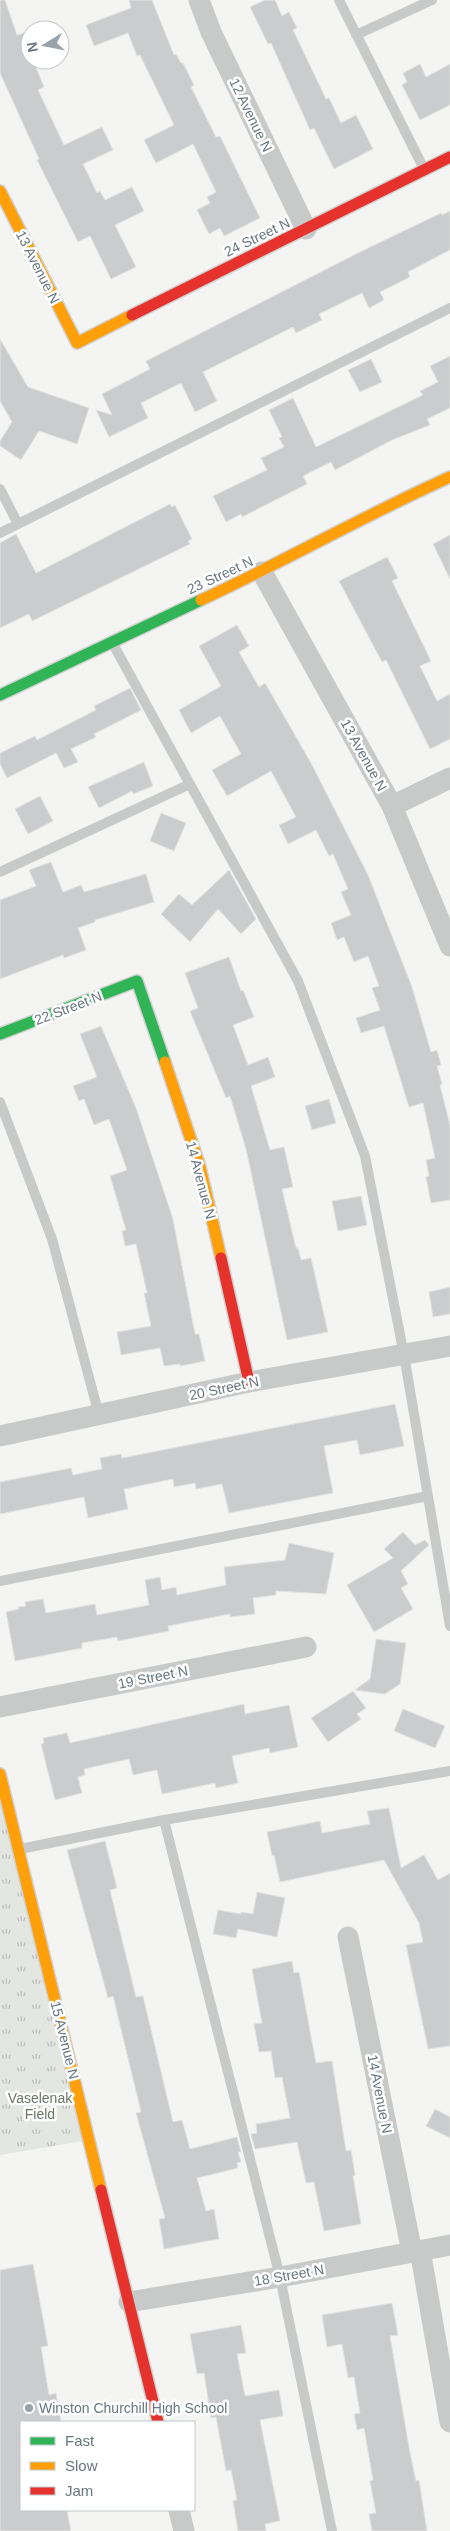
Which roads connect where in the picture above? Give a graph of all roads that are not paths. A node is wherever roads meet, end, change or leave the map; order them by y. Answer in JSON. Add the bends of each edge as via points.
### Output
{"nodes":[{"id":1,"x":199,"y":0,"type":"edge"},
{"id":2,"x":339,"y":0,"type":"edge"},
{"id":3,"x":432,"y":0,"type":"edge"},
{"id":4,"x":356,"y":35,"type":"junction"},
{"id":5,"x":450,"y":157,"type":"edge"},
{"id":6,"x":424,"y":170,"type":"junction"},
{"id":7,"x":0,"y":191,"type":"edge"},
{"id":8,"x":306,"y":229,"type":"junction"},
{"id":9,"x":450,"y":308,"type":"edge"},
{"id":10,"x":77,"y":342,"type":"joint"},
{"id":11,"x":450,"y":477,"type":"edge"},
{"id":12,"x":0,"y":489,"type":"edge"},
{"id":13,"x":18,"y":524,"type":"junction"},
{"id":14,"x":0,"y":533,"type":"edge"},
{"id":15,"x":262,"y":572,"type":"junction"},
{"id":16,"x":112,"y":642,"type":"junction"},
{"id":17,"x":0,"y":695,"type":"edge"},
{"id":18,"x":450,"y":778,"type":"edge"},
{"id":19,"x":190,"y":784,"type":"junction"},
{"id":20,"x":392,"y":806,"type":"junction"},
{"id":21,"x":0,"y":872,"type":"edge"},
{"id":22,"x":450,"y":946,"type":"edge"},
{"id":23,"x":137,"y":981,"type":"joint"},
{"id":24,"x":0,"y":1034,"type":"edge"},
{"id":25,"x":0,"y":1102,"type":"edge"},
{"id":26,"x":450,"y":1346,"type":"edge"},
{"id":27,"x":404,"y":1354,"type":"junction"},
{"id":28,"x":249,"y":1382,"type":"junction"},
{"id":29,"x":100,"y":1415,"type":"junction"},
{"id":30,"x":0,"y":1436,"type":"edge"},
{"id":31,"x":428,"y":1496,"type":"junction"},
{"id":32,"x":0,"y":1581,"type":"edge"},
{"id":33,"x":450,"y":1626,"type":"edge"},
{"id":34,"x":306,"y":1647,"type":"dead end"},
{"id":35,"x":0,"y":1707,"type":"edge"},
{"id":36,"x":450,"y":1770,"type":"edge"},
{"id":37,"x":0,"y":1774,"type":"edge"},
{"id":38,"x":164,"y":1820,"type":"junction"},
{"id":39,"x":18,"y":1849,"type":"junction"},
{"id":40,"x":348,"y":1937,"type":"dead end"},
{"id":41,"x":450,"y":2245,"type":"edge"},
{"id":42,"x":416,"y":2251,"type":"junction"},
{"id":43,"x":280,"y":2277,"type":"junction"},
{"id":44,"x":128,"y":2302,"type":"junction"},
{"id":45,"x":158,"y":2421,"type":"edge"},
{"id":46,"x":450,"y":2422,"type":"edge"},
{"id":47,"x":179,"y":2511,"type":"edge"},
{"id":48,"x":184,"y":2531,"type":"edge"},
{"id":49,"x":332,"y":2531,"type":"edge"}],
"edges":[{"from":1,"to":8,"type":"street","name":"12 Avenue N","via":[[211,32]]},
{"from":2,"to":4,"type":"lane"},
{"from":3,"to":4,"type":"lane"},
{"from":4,"to":6,"type":"lane"},
{"from":5,"to":6,"type":"street","name":"24 Street N"},
{"from":6,"to":8,"type":"street","name":"24 Street N"},
{"from":7,"to":10,"type":"street","name":"13 Avenue N"},
{"from":8,"to":10,"type":"street","name":"24 Street N"},
{"from":9,"to":13,"type":"lane"},
{"from":11,"to":15,"type":"street","name":"23 Street N","via":[[381,508]]},
{"from":12,"to":13,"type":"lane"},
{"from":13,"to":14,"type":"lane"},
{"from":15,"to":16,"type":"street","name":"23 Street N"},
{"from":15,"to":20,"type":"street","name":"13 Avenue N"},
{"from":16,"to":17,"type":"street","name":"23 Street N"},
{"from":16,"to":19,"type":"lane"},
{"from":18,"to":20,"type":"street"},
{"from":19,"to":21,"type":"lane"},
{"from":19,"to":27,"type":"lane","via":[[298,981],[365,1156]]},
{"from":20,"to":22,"type":"street","name":"13 Avenue N"},
{"from":23,"to":24,"type":"street","name":"22 Street N"},
{"from":23,"to":28,"type":"street","name":"14 Avenue N","via":[[200,1166]]},
{"from":25,"to":29,"type":"lane","via":[[52,1239]]},
{"from":26,"to":27,"type":"street","name":"20 Street N"},
{"from":27,"to":28,"type":"street","name":"20 Street N"},
{"from":27,"to":31,"type":"lane"},
{"from":28,"to":29,"type":"street","name":"20 Street N"},
{"from":29,"to":30,"type":"street","name":"20 Street N"},
{"from":31,"to":32,"type":"lane"},
{"from":31,"to":33,"type":"lane"},
{"from":34,"to":35,"type":"street","name":"19 Street N"},
{"from":36,"to":38,"type":"lane"},
{"from":37,"to":39,"type":"street","name":"15 Avenue N"},
{"from":38,"to":39,"type":"lane"},
{"from":38,"to":43,"type":"lane"},
{"from":39,"to":44,"type":"street","name":"15 Avenue N"},
{"from":40,"to":42,"type":"street","name":"14 Avenue N"},
{"from":41,"to":42,"type":"street","name":"18 Street N"},
{"from":42,"to":43,"type":"street","name":"18 Street N"},
{"from":42,"to":46,"type":"street","name":"14 Avenue N"},
{"from":43,"to":44,"type":"street","name":"18 Street N"},
{"from":43,"to":49,"type":"lane"},
{"from":44,"to":45,"type":"street","name":"15 Avenue N"},
{"from":47,"to":48,"type":"street"}]}
